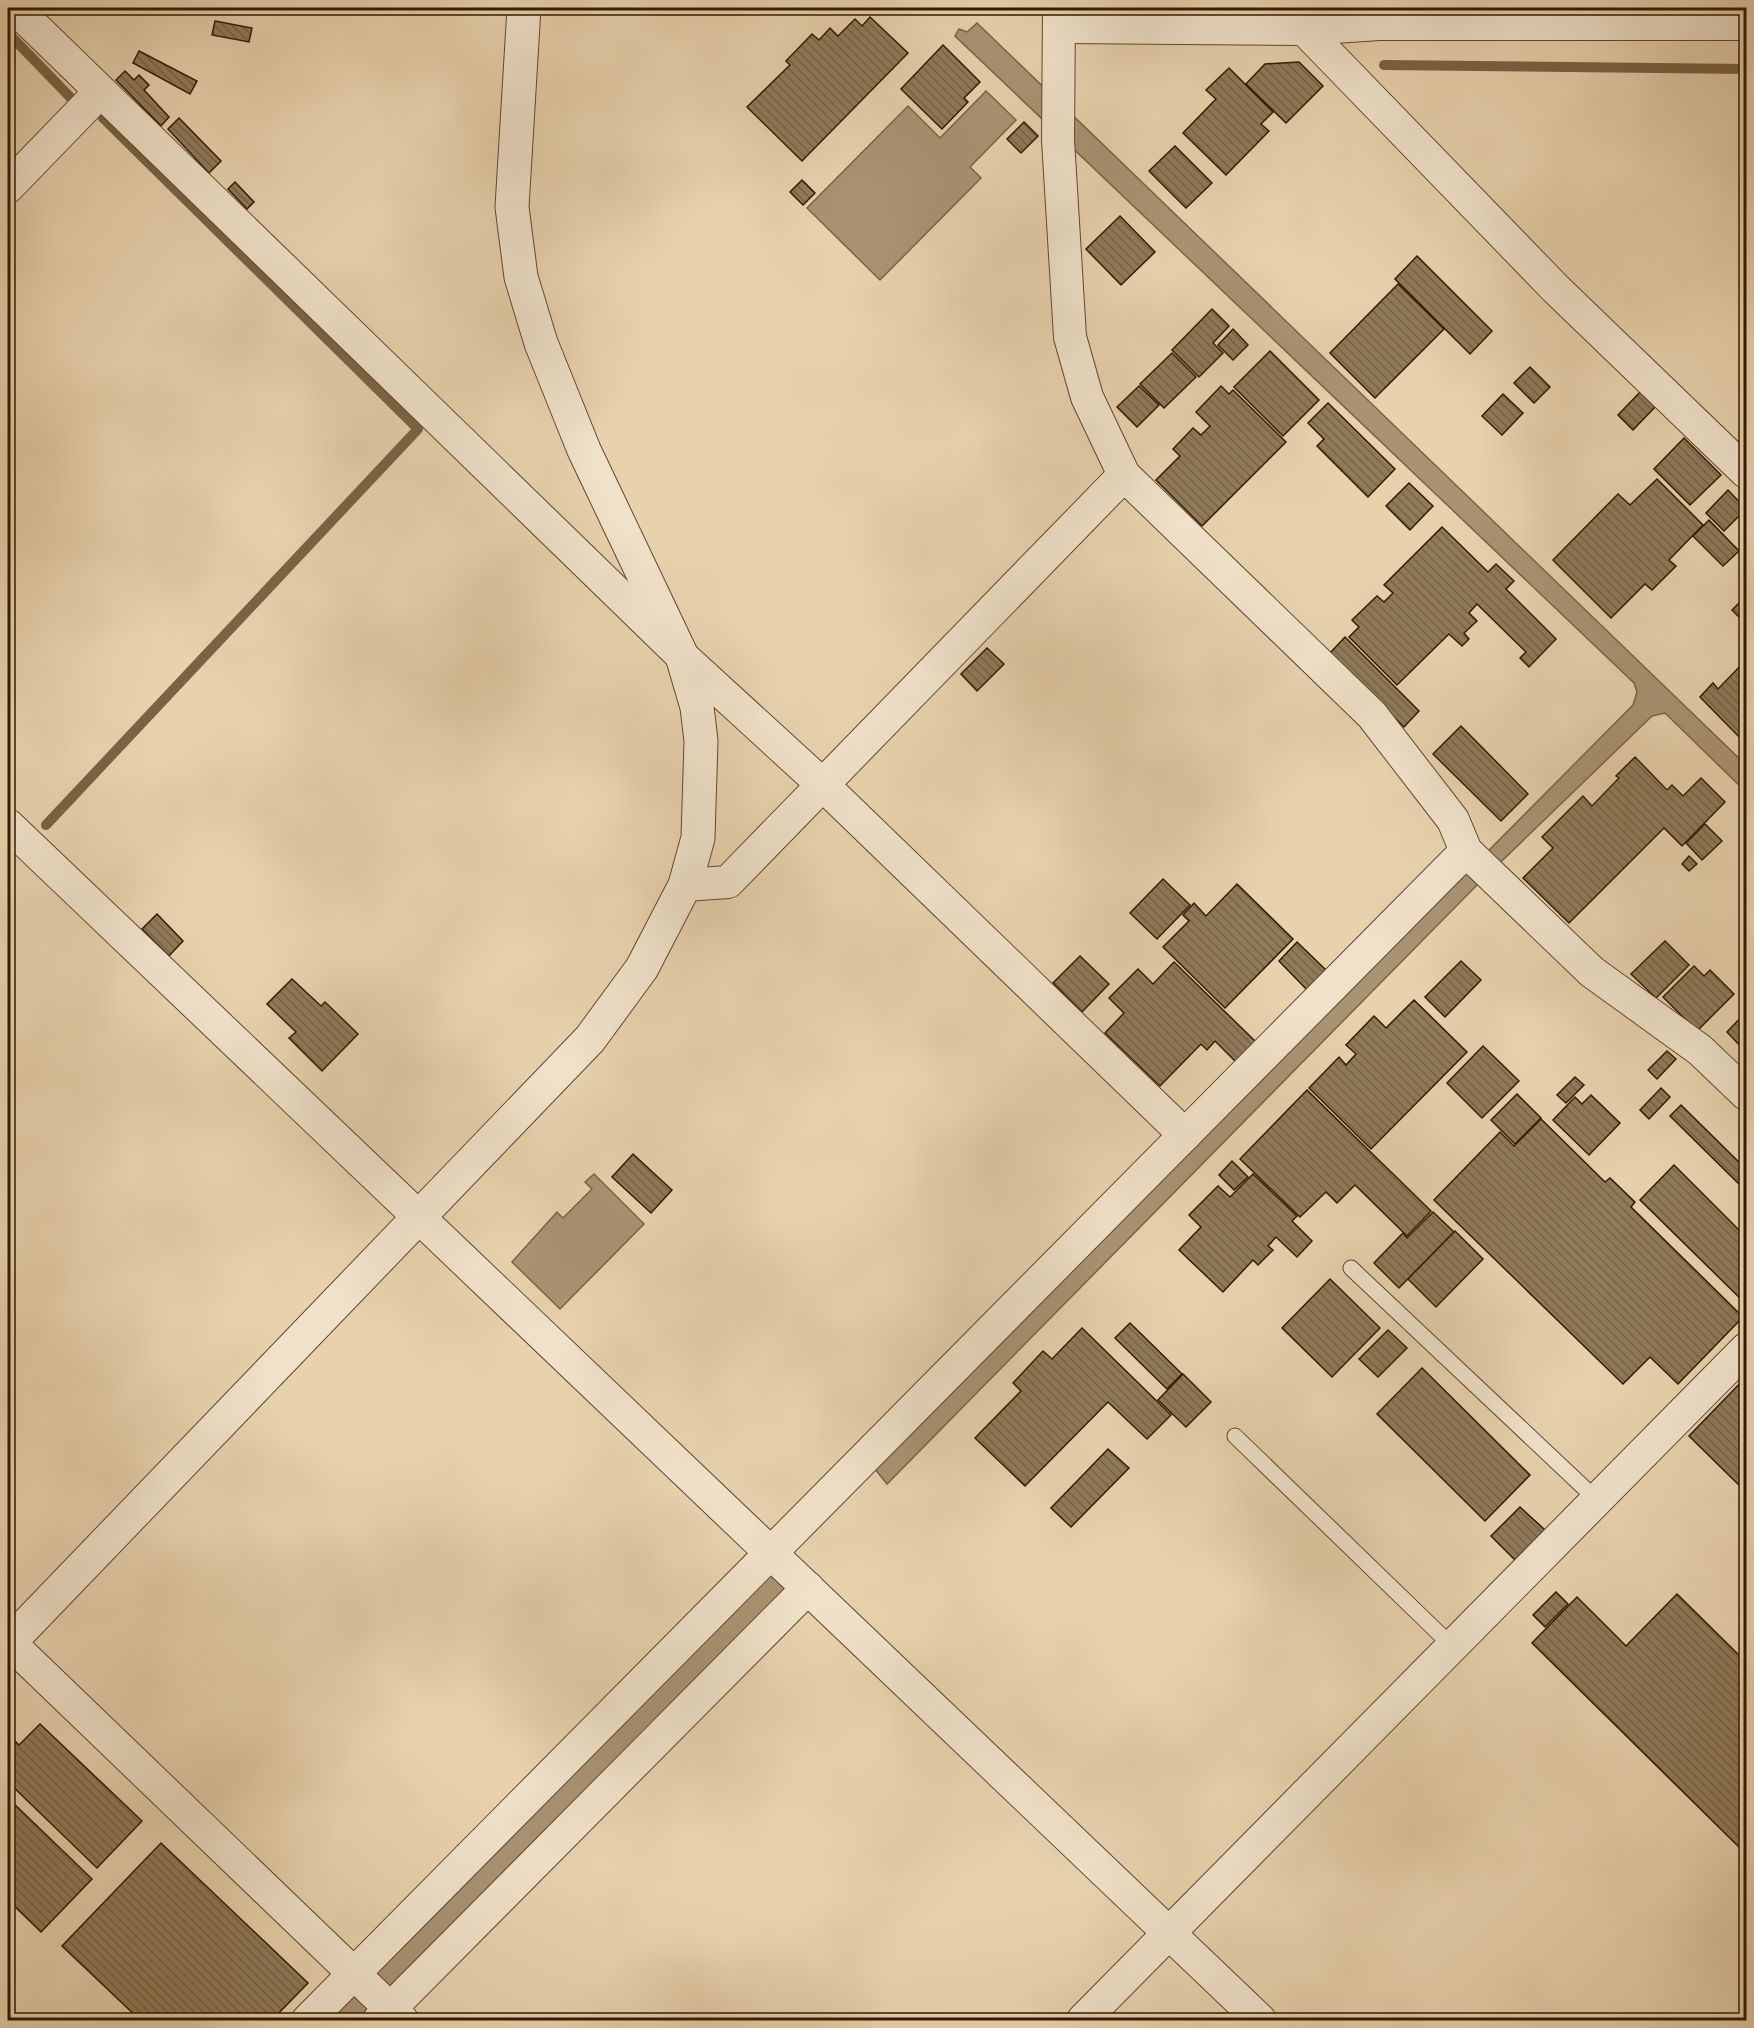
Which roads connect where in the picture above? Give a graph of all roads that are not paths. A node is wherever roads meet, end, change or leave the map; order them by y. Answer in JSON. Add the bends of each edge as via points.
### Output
{"nodes":[{"id":1,"x":15,"y":8,"type":"edge"},
{"id":2,"x":524,"y":8,"type":"edge"},
{"id":3,"x":1060,"y":17,"type":"edge"},
{"id":4,"x":1746,"y":24,"type":"edge"},
{"id":5,"x":1304,"y":28,"type":"junction"},
{"id":6,"x":100,"y":92,"type":"junction"},
{"id":7,"x":8,"y":188,"type":"edge"},
{"id":8,"x":1746,"y":472,"type":"edge"},
{"id":9,"x":1125,"y":475,"type":"junction"},
{"id":10,"x":682,"y":656,"type":"junction"},
{"id":11,"x":824,"y":786,"type":"junction"},
{"id":12,"x":8,"y":825,"type":"edge"},
{"id":13,"x":1477,"y":862,"type":"junction"},
{"id":14,"x":685,"y":885,"type":"junction"},
{"id":15,"x":1746,"y":1094,"type":"edge"},
{"id":16,"x":1185,"y":1136,"type":"junction"},
{"id":17,"x":421,"y":1218,"type":"junction"},
{"id":18,"x":1351,"y":1268,"type":"dead end"},
{"id":19,"x":1746,"y":1349,"type":"edge"},
{"id":20,"x":1235,"y":1436,"type":"dead end"},
{"id":21,"x":1597,"y":1500,"type":"junction"},
{"id":22,"x":771,"y":1553,"type":"junction"},
{"id":23,"x":808,"y":1588,"type":"junction"},
{"id":24,"x":8,"y":1642,"type":"edge"},
{"id":25,"x":1452,"y":1646,"type":"junction"},
{"id":26,"x":1168,"y":1932,"type":"junction"},
{"id":27,"x":354,"y":1974,"type":"junction"},
{"id":28,"x":390,"y":2017,"type":"edge"},
{"id":29,"x":308,"y":2020,"type":"edge"},
{"id":30,"x":1083,"y":2020,"type":"edge"},
{"id":31,"x":1260,"y":2020,"type":"edge"}],
"edges":[{"from":1,"to":6,"type":"street"},
{"from":2,"to":10,"type":"street","via":[[512,207],[521,277],[541,344],[584,450]]},
{"from":3,"to":5,"type":"street"},
{"from":3,"to":9,"type":"street","via":[[1058,140],[1070,337],[1087,398]]},
{"from":4,"to":5,"type":"street","via":[[1379,24]]},
{"from":5,"to":8,"type":"street","via":[[1556,289]]},
{"from":6,"to":7,"type":"street"},
{"from":6,"to":10,"type":"street"},
{"from":9,"to":11,"type":"street"},
{"from":9,"to":13,"type":"street","via":[[1372,715],[1453,820]]},
{"from":10,"to":11,"type":"street"},
{"from":10,"to":14,"type":"street","via":[[697,707],[701,761],[698,838]]},
{"from":11,"to":14,"type":"street","via":[[728,882]]},
{"from":11,"to":16,"type":"street"},
{"from":12,"to":17,"type":"street"},
{"from":13,"to":15,"type":"street","via":[[1592,972],[1700,1050]]},
{"from":13,"to":16,"type":"street"},
{"from":14,"to":17,"type":"street","via":[[642,968],[590,1039]]},
{"from":16,"to":22,"type":"street"},
{"from":17,"to":22,"type":"street"},
{"from":17,"to":24,"type":"street"},
{"from":18,"to":21,"type":"lane"},
{"from":19,"to":21,"type":"street"},
{"from":20,"to":25,"type":"lane"},
{"from":21,"to":25,"type":"street"},
{"from":22,"to":23,"type":"street"},
{"from":22,"to":27,"type":"street"},
{"from":23,"to":26,"type":"street"},
{"from":23,"to":28,"type":"street"},
{"from":24,"to":27,"type":"street"},
{"from":25,"to":26,"type":"street"},
{"from":26,"to":30,"type":"street"},
{"from":26,"to":31,"type":"street"},
{"from":27,"to":28,"type":"street"},
{"from":27,"to":29,"type":"street"}]}
